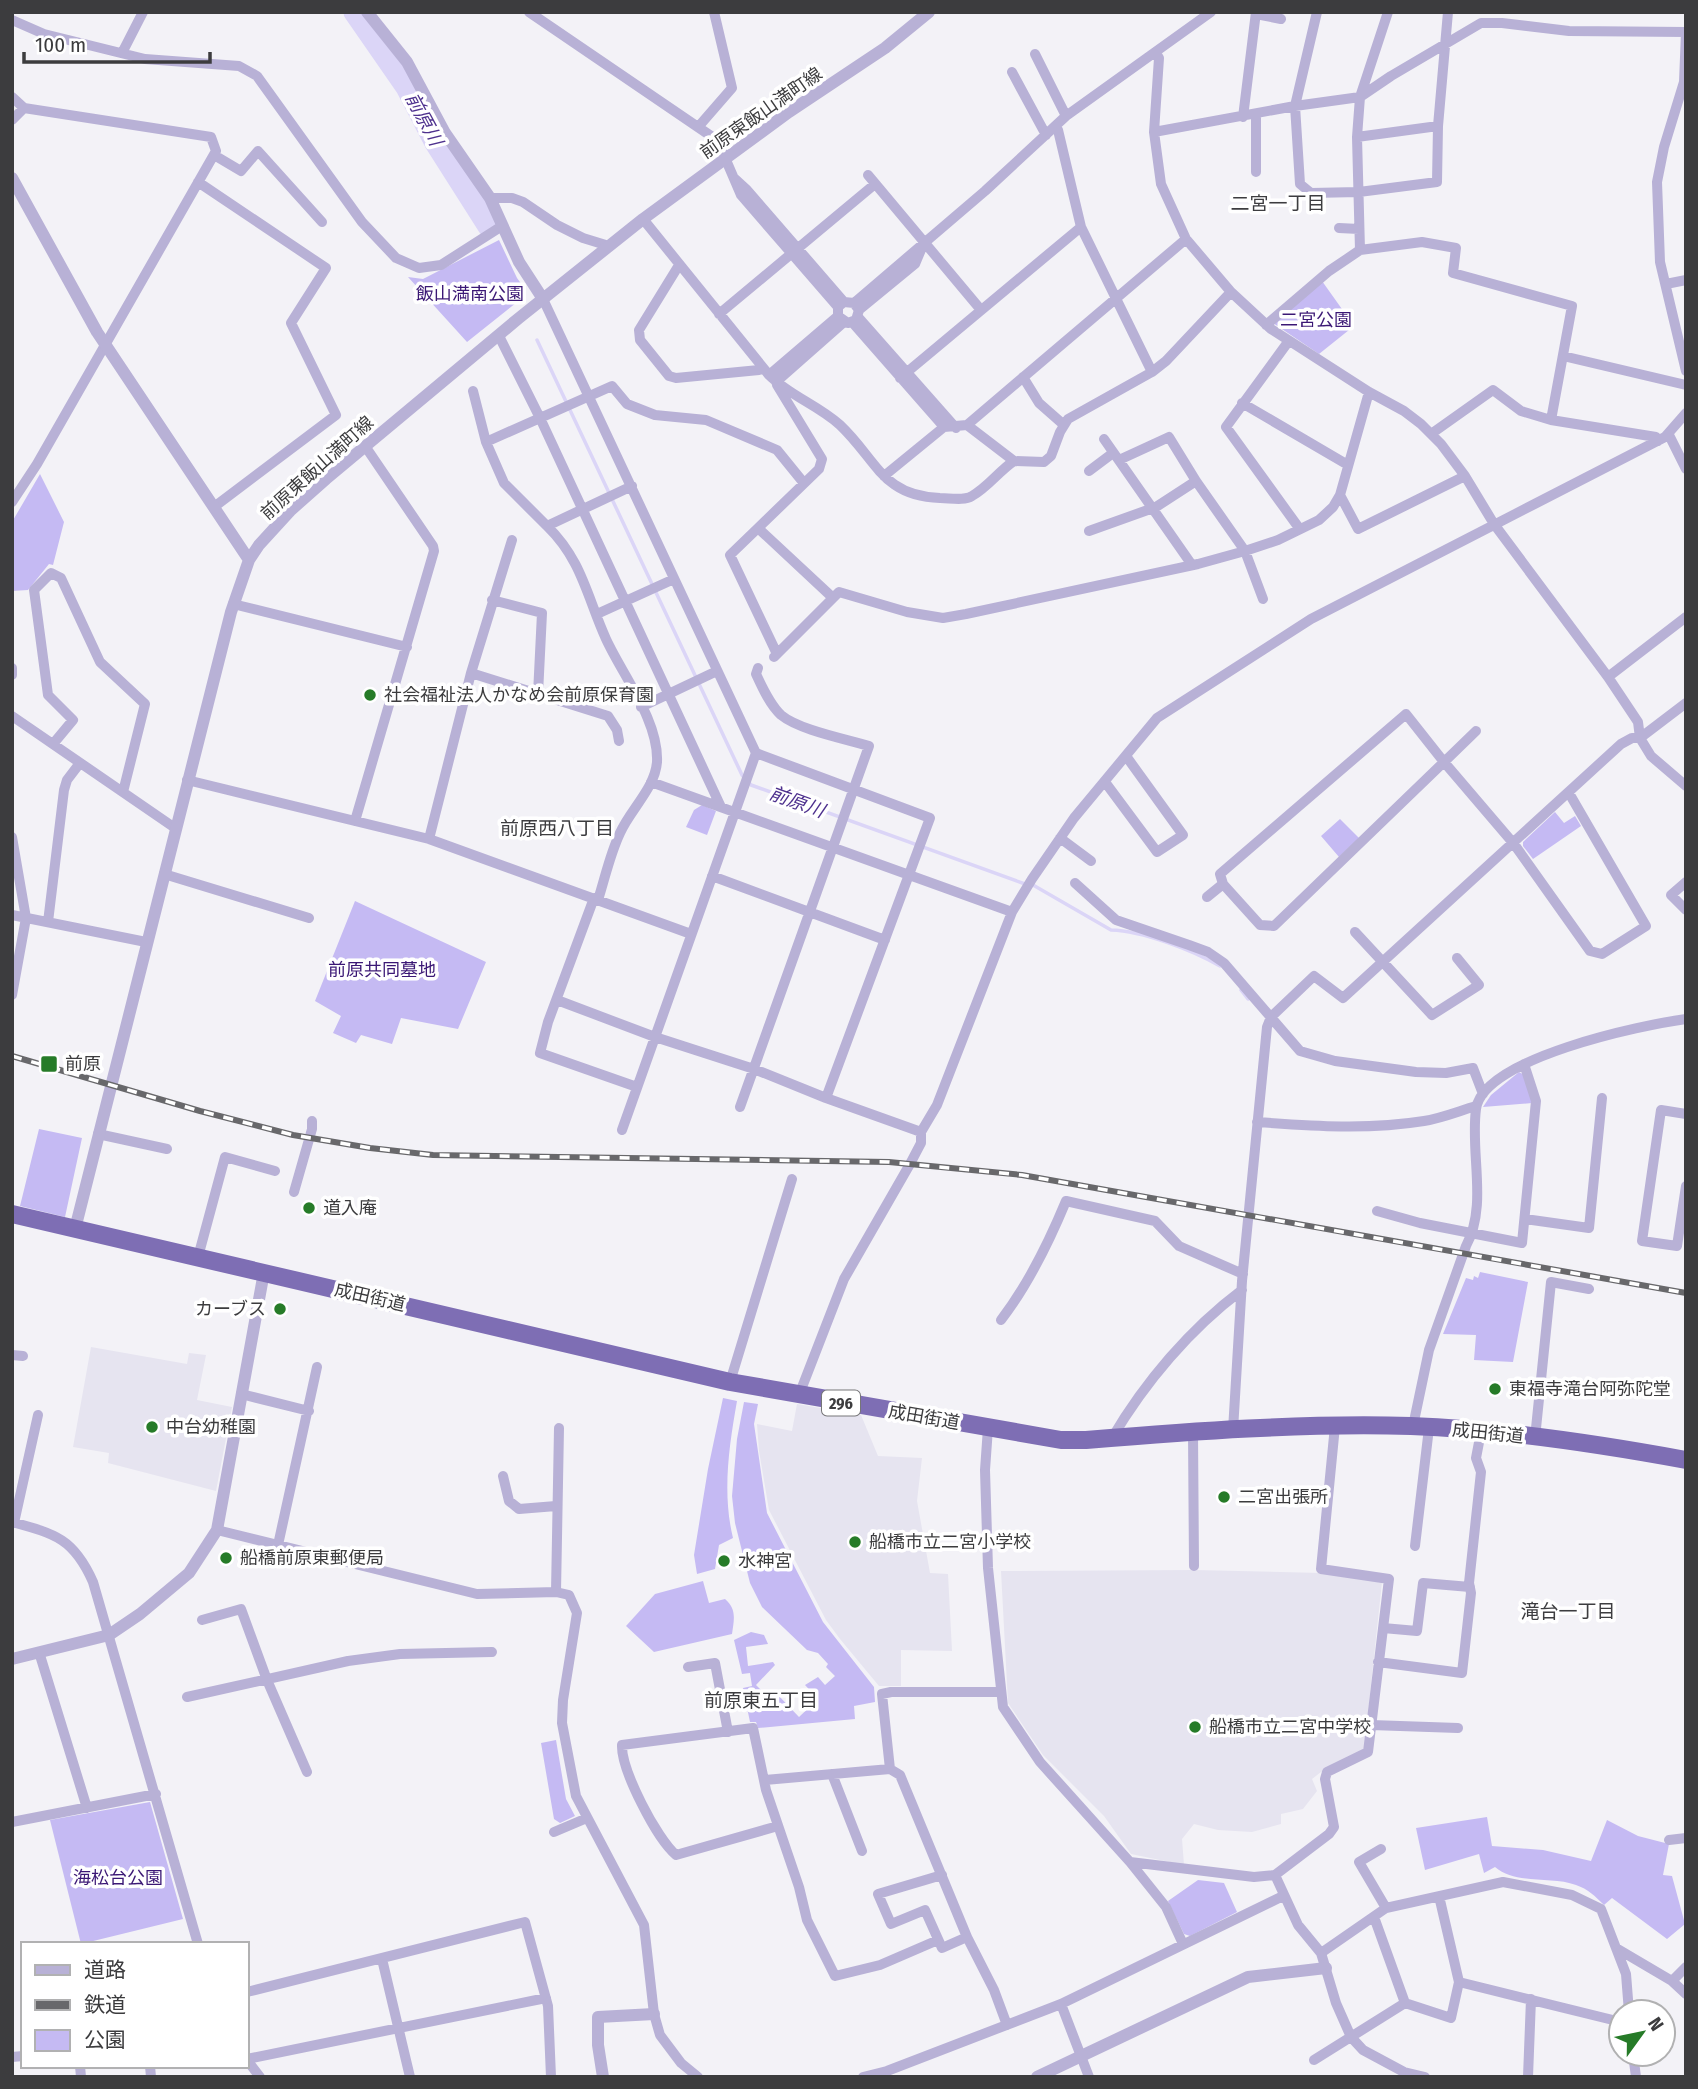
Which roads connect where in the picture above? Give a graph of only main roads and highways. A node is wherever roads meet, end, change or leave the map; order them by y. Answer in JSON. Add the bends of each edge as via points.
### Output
{"nodes":[{"id":1,"x":12,"y":1214,"type":"edge"},
{"id":2,"x":1686,"y":1460,"type":"edge"}],
"edges":[{"from":1,"to":2,"type":"highway","name":"成田街道","number":"296","via":[[730,1382],[1061,1440],[1335,1426],[1421,1427]]}]}
